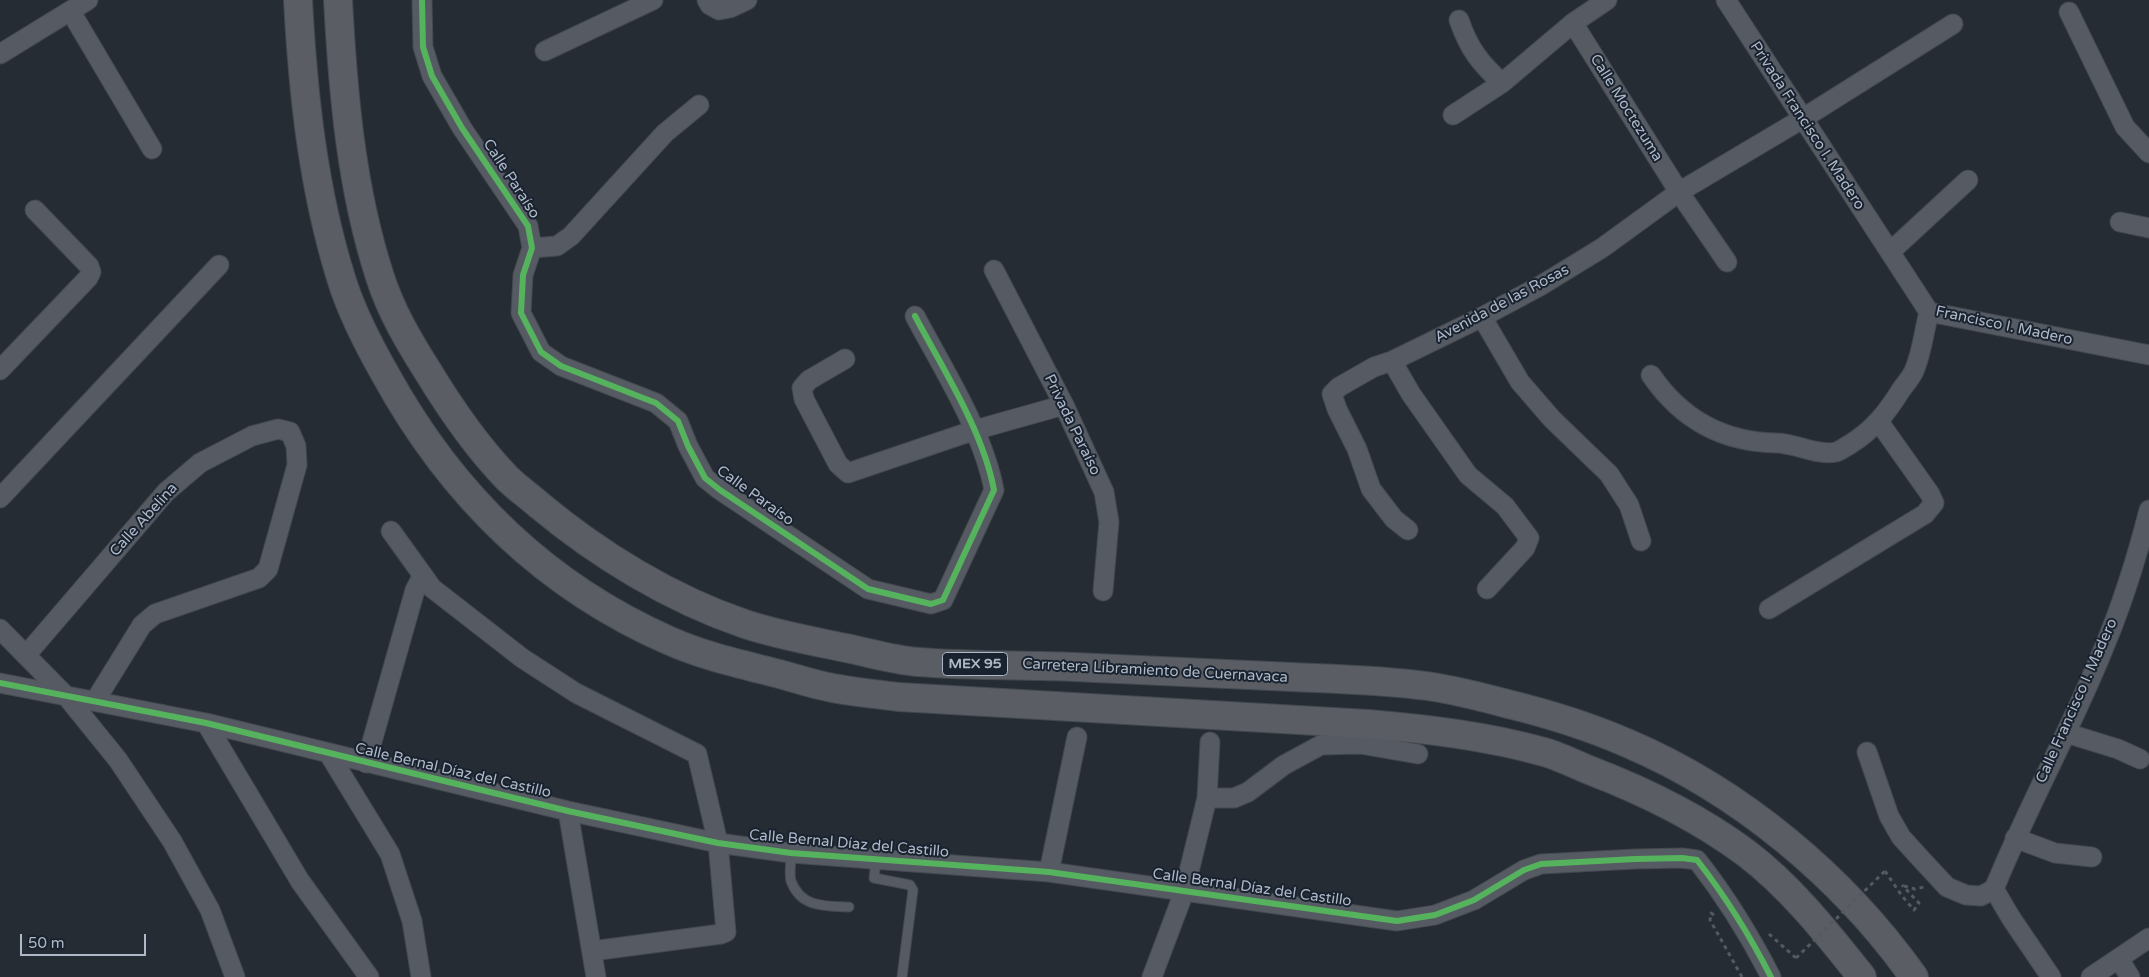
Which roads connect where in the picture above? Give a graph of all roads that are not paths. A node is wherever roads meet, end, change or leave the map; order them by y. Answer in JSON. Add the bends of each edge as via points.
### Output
{"nodes":[{"id":1,"x":88,"y":0,"type":"edge"},
{"id":2,"x":298,"y":0,"type":"edge"},
{"id":3,"x":338,"y":0,"type":"edge"},
{"id":4,"x":422,"y":0,"type":"edge"},
{"id":5,"x":653,"y":0,"type":"edge"},
{"id":6,"x":707,"y":0,"type":"edge"},
{"id":7,"x":747,"y":0,"type":"edge"},
{"id":8,"x":1607,"y":0,"type":"edge"},
{"id":9,"x":1726,"y":0,"type":"edge"},
{"id":10,"x":70,"y":12,"type":"junction"},
{"id":11,"x":2070,"y":12,"type":"dead end"},
{"id":12,"x":1578,"y":13,"type":"edge"},
{"id":13,"x":1459,"y":20,"type":"dead end"},
{"id":14,"x":1953,"y":24,"type":"dead end"},
{"id":15,"x":546,"y":51,"type":"dead end"},
{"id":16,"x":0,"y":54,"type":"edge"},
{"id":17,"x":1502,"y":83,"type":"junction"},
{"id":18,"x":699,"y":105,"type":"dead end"},
{"id":19,"x":1453,"y":115,"type":"dead end"},
{"id":20,"x":1802,"y":119,"type":"junction"},
{"id":21,"x":152,"y":149,"type":"dead end"},
{"id":22,"x":2149,"y":153,"type":"edge"},
{"id":23,"x":1968,"y":180,"type":"dead end"},
{"id":24,"x":1679,"y":192,"type":"junction"},
{"id":25,"x":34,"y":210,"type":"dead end"},
{"id":26,"x":2120,"y":222,"type":"dead end"},
{"id":27,"x":2149,"y":228,"type":"edge"},
{"id":28,"x":532,"y":248,"type":"junction"},
{"id":29,"x":1890,"y":252,"type":"junction"},
{"id":30,"x":1727,"y":262,"type":"dead end"},
{"id":31,"x":219,"y":265,"type":"dead end"},
{"id":32,"x":994,"y":270,"type":"dead end"},
{"id":33,"x":1930,"y":312,"type":"junction"},
{"id":34,"x":915,"y":316,"type":"dead end"},
{"id":35,"x":1482,"y":317,"type":"junction"},
{"id":36,"x":2149,"y":355,"type":"edge"},
{"id":37,"x":845,"y":359,"type":"dead end"},
{"id":38,"x":1392,"y":361,"type":"junction"},
{"id":39,"x":1,"y":367,"type":"edge"},
{"id":40,"x":1651,"y":375,"type":"dead end"},
{"id":41,"x":1064,"y":405,"type":"junction"},
{"id":42,"x":1879,"y":422,"type":"junction"},
{"id":43,"x":975,"y":430,"type":"junction"},
{"id":44,"x":0,"y":498,"type":"edge"},
{"id":45,"x":2149,"y":510,"type":"edge"},
{"id":46,"x":1408,"y":530,"type":"dead end"},
{"id":47,"x":390,"y":531,"type":"dead end"},
{"id":48,"x":1642,"y":541,"type":"dead end"},
{"id":49,"x":423,"y":575,"type":"junction"},
{"id":50,"x":1488,"y":589,"type":"dead end"},
{"id":51,"x":1104,"y":591,"type":"dead end"},
{"id":52,"x":1769,"y":609,"type":"dead end"},
{"id":53,"x":0,"y":629,"type":"edge"},
{"id":54,"x":27,"y":654,"type":"junction"},
{"id":55,"x":0,"y":683,"type":"edge"},
{"id":56,"x":67,"y":697,"type":"junction"},
{"id":57,"x":95,"y":701,"type":"junction"},
{"id":58,"x":206,"y":723,"type":"junction"},
{"id":59,"x":2066,"y":732,"type":"junction"},
{"id":60,"x":1077,"y":736,"type":"dead end"},
{"id":61,"x":1210,"y":742,"type":"dead end"},
{"id":62,"x":1867,"y":752,"type":"dead end"},
{"id":63,"x":328,"y":754,"type":"junction"},
{"id":64,"x":1418,"y":754,"type":"dead end"},
{"id":65,"x":2140,"y":759,"type":"dead end"},
{"id":66,"x":366,"y":763,"type":"junction"},
{"id":67,"x":1207,"y":798,"type":"junction"},
{"id":68,"x":568,"y":811,"type":"junction"},
{"id":69,"x":2015,"y":838,"type":"junction"},
{"id":70,"x":718,"y":843,"type":"junction"},
{"id":71,"x":791,"y":853,"type":"junction"},
{"id":72,"x":2092,"y":857,"type":"dead end"},
{"id":73,"x":876,"y":861,"type":"junction"},
{"id":74,"x":1048,"y":872,"type":"junction"},
{"id":75,"x":1994,"y":888,"type":"junction"},
{"id":76,"x":1184,"y":892,"type":"junction"},
{"id":77,"x":848,"y":907,"type":"dead end"},
{"id":78,"x":2149,"y":938,"type":"edge"},
{"id":79,"x":592,"y":951,"type":"junction"},
{"id":80,"x":2120,"y":959,"type":"junction"},
{"id":81,"x":235,"y":977,"type":"edge"},
{"id":82,"x":369,"y":977,"type":"edge"},
{"id":83,"x":421,"y":977,"type":"edge"},
{"id":84,"x":596,"y":977,"type":"edge"},
{"id":85,"x":902,"y":977,"type":"edge"},
{"id":86,"x":1152,"y":977,"type":"edge"},
{"id":87,"x":1771,"y":977,"type":"edge"},
{"id":88,"x":1862,"y":977,"type":"edge"},
{"id":89,"x":1914,"y":977,"type":"edge"},
{"id":90,"x":2051,"y":977,"type":"edge"},
{"id":91,"x":2091,"y":977,"type":"edge"},
{"id":92,"x":2130,"y":977,"type":"edge"}],
"edges":[{"from":1,"to":10,"type":"street"},
{"from":2,"to":88,"type":"highway","via":[[302,79],[315,174],[342,281],[367,342],[403,407],[444,467],[487,517],[531,556],[579,591],[671,642],[827,687],[899,697],[1378,725],[1427,730],[1544,752],[1658,800],[1700,822],[1746,854],[1816,921]]},
{"from":3,"to":89,"type":"highway","name":"Carretera Libramiento de Cuernavaca","number":"MEX 95","via":[[342,74],[355,172],[380,279],[400,326],[468,432],[508,479],[608,558],[700,606],[746,624],[797,638],[913,661],[1428,686],[1558,717],[1629,743],[1682,770],[1767,826],[1842,892],[1897,953]]},
{"from":4,"to":28,"type":"street","name":"Calle Paraíso","via":[[423,47],[432,76],[462,128],[528,226]]},
{"from":5,"to":15,"type":"street"},
{"from":6,"to":7,"type":"street","via":[[719,10]]},
{"from":8,"to":12,"type":"street"},
{"from":9,"to":20,"type":"street","name":"Privada Francisco I. Madero"},
{"from":10,"to":16,"type":"street"},
{"from":10,"to":21,"type":"street"},
{"from":11,"to":22,"type":"street","via":[[2125,127]]},
{"from":12,"to":17,"type":"street"},
{"from":12,"to":24,"type":"street","name":"Calle Moctezuma"},
{"from":13,"to":17,"type":"street","via":[[1466,42]]},
{"from":14,"to":20,"type":"street"},
{"from":17,"to":19,"type":"street"},
{"from":18,"to":28,"type":"street","via":[[665,133],[571,236],[557,246]]},
{"from":20,"to":24,"type":"street","name":"Avenida de las Rosas"},
{"from":20,"to":29,"type":"street","name":"Privada Francisco I. Madero"},
{"from":23,"to":29,"type":"street"},
{"from":24,"to":30,"type":"street","name":"Calle Moctezuma"},
{"from":24,"to":35,"type":"street","name":"Avenida de las Rosas","via":[[1602,248]]},
{"from":25,"to":39,"type":"street","via":[[92,272]]},
{"from":26,"to":27,"type":"street"},
{"from":28,"to":43,"type":"street","name":"Calle Paraíso","via":[[524,275],[521,312],[541,352],[561,366],[656,403],[678,420],[705,478],[868,589],[931,604],[943,600],[994,490]]},
{"from":29,"to":33,"type":"street","name":"Francisco I. Madero"},
{"from":31,"to":44,"type":"street"},
{"from":32,"to":41,"type":"street","name":"Privada Paraíso"},
{"from":33,"to":36,"type":"street","name":"Francisco I. Madero"},
{"from":33,"to":42,"type":"street","via":[[1914,371]]},
{"from":34,"to":43,"type":"street","name":"Calle Paraíso"},
{"from":35,"to":38,"type":"street","name":"Avenida de las Rosas"},
{"from":35,"to":48,"type":"street","via":[[1520,382],[1552,419],[1609,474],[1629,505]]},
{"from":37,"to":43,"type":"street","via":[[809,380],[802,388],[804,399],[838,464],[848,473]]},
{"from":38,"to":46,"type":"street","name":"Avenida de las Rosas","via":[[1338,386],[1332,394],[1371,489],[1394,519]]},
{"from":38,"to":50,"type":"street","via":[[1410,394],[1468,474],[1505,506],[1529,538],[1525,548]]},
{"from":40,"to":42,"type":"street","via":[[1665,396],[1694,419],[1727,436],[1786,443],[1819,452],[1837,452]]},
{"from":41,"to":43,"type":"street"},
{"from":41,"to":51,"type":"street","name":"Privada Paraíso","via":[[1104,492],[1108,522]]},
{"from":42,"to":52,"type":"street","via":[[1934,503],[1925,514]]},
{"from":45,"to":59,"type":"street","name":"Calle Francisco I. Madero","via":[[2103,650]]},
{"from":47,"to":49,"type":"street"},
{"from":49,"to":66,"type":"street","via":[[415,590]]},
{"from":49,"to":70,"type":"street","via":[[432,588],[522,658],[576,692],[697,754]]},
{"from":53,"to":54,"type":"street"},
{"from":54,"to":56,"type":"street"},
{"from":54,"to":57,"type":"street","name":"Calle Abelina","via":[[166,492],[200,463],[252,436],[278,429],[290,432],[296,446],[296,465],[268,570],[259,578],[155,614],[142,625]]},
{"from":55,"to":56,"type":"street","name":"Calle Bernal Díaz del Castillo"},
{"from":56,"to":57,"type":"street","name":"Calle Bernal Díaz del Castillo"},
{"from":56,"to":81,"type":"street","via":[[118,760],[172,841],[210,910]]},
{"from":57,"to":58,"type":"street","name":"Calle Bernal Díaz del Castillo"},
{"from":58,"to":63,"type":"street","name":"Calle Bernal Díaz del Castillo"},
{"from":58,"to":82,"type":"street","via":[[300,881]]},
{"from":59,"to":65,"type":"street"},
{"from":59,"to":69,"type":"street","name":"Calle Francisco I. Madero"},
{"from":60,"to":74,"type":"street"},
{"from":61,"to":67,"type":"street"},
{"from":62,"to":75,"type":"street","via":[[1889,816],[1901,838],[1947,887],[1966,895],[1981,896]]},
{"from":63,"to":66,"type":"street","name":"Calle Bernal Díaz del Castillo"},
{"from":63,"to":83,"type":"street","via":[[390,854],[412,921]]},
{"from":64,"to":67,"type":"street","via":[[1360,744],[1321,744],[1284,765],[1248,792],[1234,798]]},
{"from":66,"to":68,"type":"street","name":"Calle Bernal Díaz del Castillo"},
{"from":67,"to":76,"type":"street"},
{"from":68,"to":70,"type":"street","name":"Calle Bernal Díaz del Castillo"},
{"from":68,"to":79,"type":"street"},
{"from":69,"to":72,"type":"street","via":[[2054,853]]},
{"from":69,"to":75,"type":"street","name":"Calle Francisco I. Madero"},
{"from":70,"to":71,"type":"street","name":"Calle Bernal Díaz del Castillo"},
{"from":70,"to":79,"type":"street","via":[[726,932]]},
{"from":71,"to":73,"type":"street","name":"Calle Bernal Díaz del Castillo"},
{"from":71,"to":77,"type":"lane","via":[[791,880],[804,900],[814,905]]},
{"from":73,"to":74,"type":"street","name":"Calle Bernal Díaz del Castillo"},
{"from":73,"to":85,"type":"lane","via":[[874,878],[910,885],[913,890]]},
{"from":74,"to":76,"type":"street","name":"Calle Bernal Díaz del Castillo"},
{"from":75,"to":90,"type":"street"},
{"from":76,"to":86,"type":"street"},
{"from":76,"to":87,"type":"street","name":"Calle Bernal Díaz del Castillo","via":[[1397,920],[1435,915],[1474,900],[1524,870],[1541,864],[1635,859],[1697,860],[1755,944]]},
{"from":78,"to":80,"type":"street"},
{"from":79,"to":84,"type":"street"},
{"from":80,"to":91,"type":"street"},
{"from":80,"to":92,"type":"street"}]}
